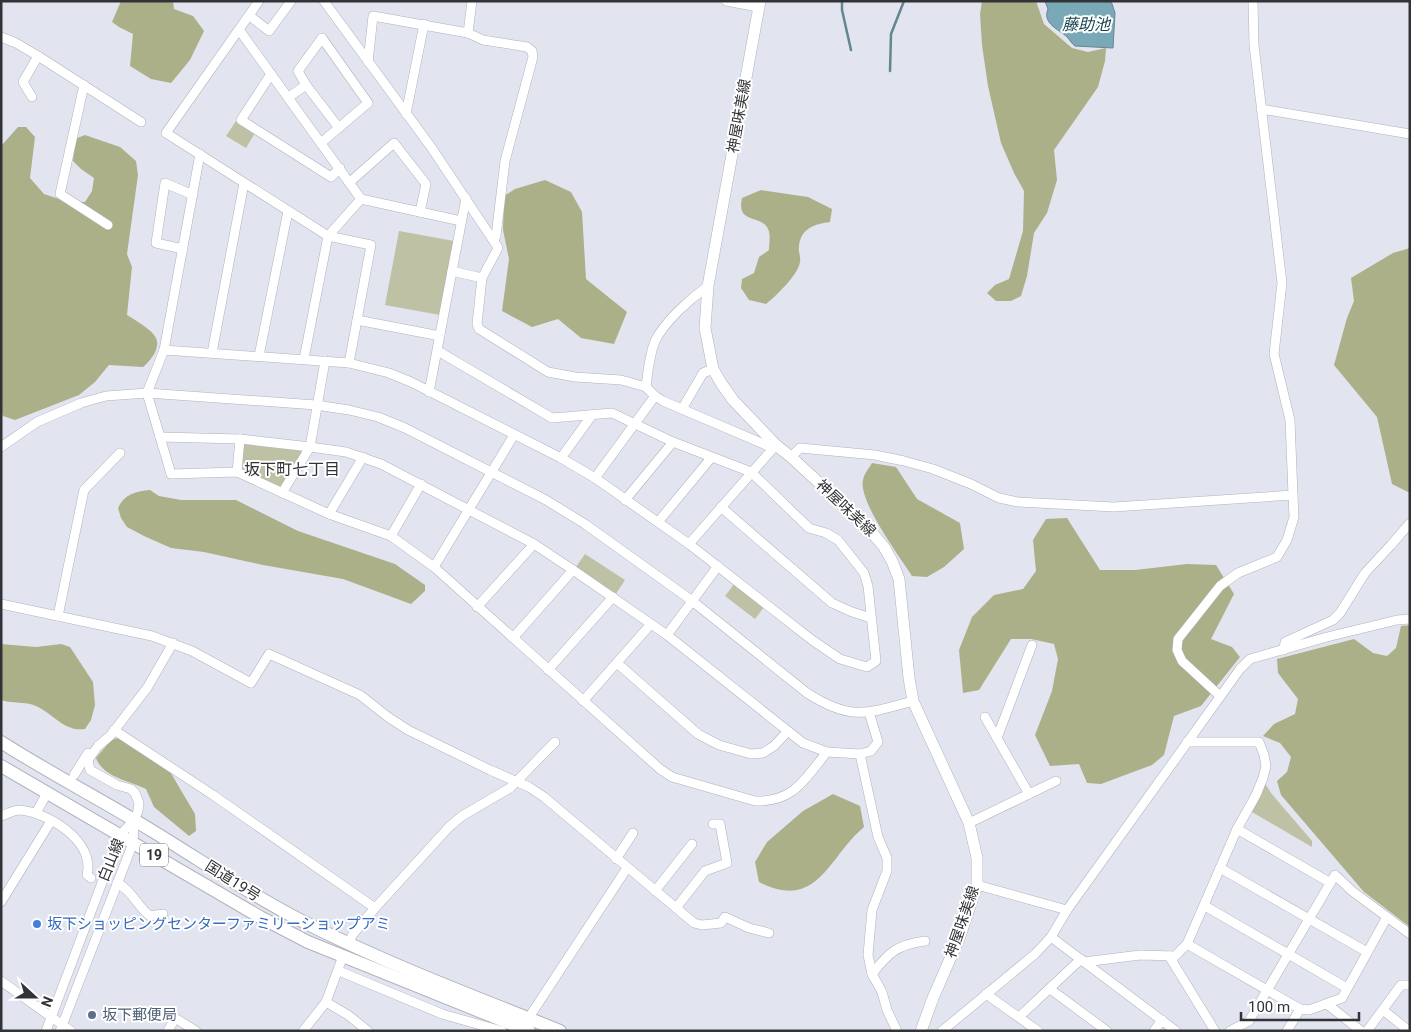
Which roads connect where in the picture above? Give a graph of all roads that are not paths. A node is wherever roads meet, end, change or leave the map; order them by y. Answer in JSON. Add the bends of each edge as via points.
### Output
{"nodes":[{"id":1,"x":259,"y":1,"type":"edge"},
{"id":2,"x":291,"y":1,"type":"edge"},
{"id":3,"x":324,"y":1,"type":"edge"},
{"id":4,"x":472,"y":1,"type":"edge"},
{"id":5,"x":726,"y":1,"type":"edge"},
{"id":6,"x":1253,"y":1,"type":"edge"},
{"id":7,"x":759,"y":4,"type":"edge"},
{"id":8,"x":250,"y":16,"type":"junction"},
{"id":9,"x":424,"y":24,"type":"junction"},
{"id":10,"x":240,"y":31,"type":"junction"},
{"id":11,"x":468,"y":33,"type":"junction"},
{"id":12,"x":1,"y":37,"type":"edge"},
{"id":13,"x":38,"y":56,"type":"junction"},
{"id":14,"x":368,"y":62,"type":"junction"},
{"id":15,"x":271,"y":74,"type":"junction"},
{"id":16,"x":84,"y":85,"type":"junction"},
{"id":17,"x":306,"y":85,"type":"junction"},
{"id":18,"x":32,"y":97,"type":"dead end"},
{"id":19,"x":289,"y":97,"type":"junction"},
{"id":20,"x":1261,"y":109,"type":"junction"},
{"id":21,"x":406,"y":114,"type":"junction"},
{"id":22,"x":141,"y":122,"type":"dead end"},
{"id":23,"x":339,"y":128,"type":"junction"},
{"id":24,"x":1410,"y":134,"type":"edge"},
{"id":25,"x":322,"y":142,"type":"junction"},
{"id":26,"x":200,"y":154,"type":"junction"},
{"id":27,"x":340,"y":168,"type":"junction"},
{"id":28,"x":350,"y":182,"type":"junction"},
{"id":29,"x":244,"y":183,"type":"junction"},
{"id":30,"x":193,"y":195,"type":"junction"},
{"id":31,"x":466,"y":198,"type":"junction"},
{"id":32,"x":361,"y":199,"type":"junction"},
{"id":33,"x":288,"y":211,"type":"junction"},
{"id":34,"x":420,"y":212,"type":"junction"},
{"id":35,"x":461,"y":221,"type":"junction"},
{"id":36,"x":108,"y":225,"type":"dead end"},
{"id":37,"x":328,"y":236,"type":"junction"},
{"id":38,"x":494,"y":240,"type":"junction"},
{"id":39,"x":183,"y":249,"type":"junction"},
{"id":40,"x":452,"y":271,"type":"junction"},
{"id":41,"x":482,"y":278,"type":"junction"},
{"id":42,"x":708,"y":286,"type":"junction"},
{"id":43,"x":357,"y":320,"type":"junction"},
{"id":44,"x":440,"y":336,"type":"junction"},
{"id":45,"x":164,"y":350,"type":"junction"},
{"id":46,"x":438,"y":350,"type":"junction"},
{"id":47,"x":212,"y":353,"type":"junction"},
{"id":48,"x":259,"y":356,"type":"junction"},
{"id":49,"x":304,"y":359,"type":"junction"},
{"id":50,"x":324,"y":362,"type":"junction"},
{"id":51,"x":349,"y":363,"type":"junction"},
{"id":52,"x":713,"y":369,"type":"junction"},
{"id":53,"x":646,"y":387,"type":"junction"},
{"id":54,"x":429,"y":392,"type":"junction"},
{"id":55,"x":147,"y":393,"type":"junction"},
{"id":56,"x":655,"y":396,"type":"junction"},
{"id":57,"x":316,"y":405,"type":"junction"},
{"id":58,"x":682,"y":409,"type":"junction"},
{"id":59,"x":592,"y":415,"type":"junction"},
{"id":60,"x":634,"y":424,"type":"junction"},
{"id":61,"x":514,"y":435,"type":"junction"},
{"id":62,"x":160,"y":436,"type":"junction"},
{"id":63,"x":240,"y":439,"type":"junction"},
{"id":64,"x":673,"y":442,"type":"junction"},
{"id":65,"x":776,"y":445,"type":"junction"},
{"id":66,"x":1,"y":447,"type":"edge"},
{"id":67,"x":310,"y":447,"type":"junction"},
{"id":68,"x":120,"y":453,"type":"dead end"},
{"id":69,"x":363,"y":457,"type":"junction"},
{"id":70,"x":791,"y":457,"type":"junction"},
{"id":71,"x":561,"y":458,"type":"junction"},
{"id":72,"x":711,"y":458,"type":"junction"},
{"id":73,"x":237,"y":472,"type":"junction"},
{"id":74,"x":491,"y":472,"type":"junction"},
{"id":75,"x":751,"y":472,"type":"junction"},
{"id":76,"x":595,"y":478,"type":"junction"},
{"id":77,"x":421,"y":484,"type":"junction"},
{"id":78,"x":282,"y":494,"type":"junction"},
{"id":79,"x":1293,"y":495,"type":"junction"},
{"id":80,"x":625,"y":500,"type":"junction"},
{"id":81,"x":721,"y":507,"type":"junction"},
{"id":82,"x":469,"y":510,"type":"junction"},
{"id":83,"x":329,"y":514,"type":"junction"},
{"id":84,"x":658,"y":522,"type":"junction"},
{"id":85,"x":1410,"y":523,"type":"edge"},
{"id":86,"x":391,"y":536,"type":"junction"},
{"id":87,"x":534,"y":544,"type":"junction"},
{"id":88,"x":689,"y":544,"type":"junction"},
{"id":89,"x":718,"y":566,"type":"junction"},
{"id":90,"x":434,"y":567,"type":"junction"},
{"id":91,"x":574,"y":570,"type":"junction"},
{"id":92,"x":613,"y":597,"type":"junction"},
{"id":93,"x":691,"y":600,"type":"junction"},
{"id":94,"x":1,"y":604,"type":"edge"},
{"id":95,"x":477,"y":607,"type":"junction"},
{"id":96,"x":58,"y":616,"type":"junction"},
{"id":97,"x":871,"y":618,"type":"junction"},
{"id":98,"x":1410,"y":619,"type":"edge"},
{"id":99,"x":651,"y":624,"type":"junction"},
{"id":100,"x":667,"y":635,"type":"junction"},
{"id":101,"x":513,"y":638,"type":"junction"},
{"id":102,"x":173,"y":643,"type":"junction"},
{"id":103,"x":1032,"y":645,"type":"dead end"},
{"id":104,"x":1284,"y":650,"type":"junction"},
{"id":105,"x":617,"y":663,"type":"junction"},
{"id":106,"x":548,"y":670,"type":"junction"},
{"id":107,"x":1220,"y":696,"type":"junction"},
{"id":108,"x":583,"y":701,"type":"junction"},
{"id":109,"x":913,"y":701,"type":"junction"},
{"id":110,"x":869,"y":712,"type":"junction"},
{"id":111,"x":985,"y":717,"type":"dead end"},
{"id":112,"x":114,"y":730,"type":"junction"},
{"id":113,"x":787,"y":732,"type":"junction"},
{"id":114,"x":997,"y":738,"type":"junction"},
{"id":115,"x":1,"y":742,"type":"edge"},
{"id":116,"x":555,"y":742,"type":"dead end"},
{"id":117,"x":1187,"y":742,"type":"junction"},
{"id":118,"x":827,"y":752,"type":"junction"},
{"id":119,"x":860,"y":754,"type":"junction"},
{"id":120,"x":1,"y":766,"type":"edge"},
{"id":121,"x":74,"y":776,"type":"dead end"},
{"id":122,"x":1056,"y":781,"type":"dead end"},
{"id":123,"x":517,"y":782,"type":"junction"},
{"id":124,"x":47,"y":793,"type":"junction"},
{"id":125,"x":1029,"y":794,"type":"junction"},
{"id":126,"x":36,"y":814,"type":"junction"},
{"id":127,"x":1,"y":816,"type":"edge"},
{"id":128,"x":51,"y":820,"type":"junction"},
{"id":129,"x":134,"y":820,"type":"junction"},
{"id":130,"x":969,"y":823,"type":"junction"},
{"id":131,"x":713,"y":824,"type":"dead end"},
{"id":132,"x":1237,"y":829,"type":"junction"},
{"id":133,"x":633,"y":833,"type":"dead end"},
{"id":134,"x":120,"y":835,"type":"junction"},
{"id":135,"x":133,"y":843,"type":"junction"},
{"id":136,"x":692,"y":844,"type":"dead end"},
{"id":137,"x":616,"y":859,"type":"junction"},
{"id":138,"x":627,"y":868,"type":"junction"},
{"id":139,"x":1220,"y":868,"type":"junction"},
{"id":140,"x":91,"y":878,"type":"dead end"},
{"id":141,"x":1330,"y":882,"type":"junction"},
{"id":142,"x":117,"y":883,"type":"junction"},
{"id":143,"x":977,"y":885,"type":"junction"},
{"id":144,"x":655,"y":891,"type":"junction"},
{"id":145,"x":1,"y":902,"type":"edge"},
{"id":146,"x":1205,"y":906,"type":"junction"},
{"id":147,"x":375,"y":908,"type":"junction"},
{"id":148,"x":676,"y":908,"type":"junction"},
{"id":149,"x":1067,"y":910,"type":"junction"},
{"id":150,"x":163,"y":914,"type":"dead end"},
{"id":151,"x":1387,"y":917,"type":"junction"},
{"id":152,"x":1309,"y":919,"type":"junction"},
{"id":153,"x":769,"y":933,"type":"dead end"},
{"id":154,"x":1410,"y":934,"type":"edge"},
{"id":155,"x":1051,"y":937,"type":"junction"},
{"id":156,"x":925,"y":941,"type":"dead end"},
{"id":157,"x":348,"y":944,"type":"junction"},
{"id":158,"x":1187,"y":944,"type":"junction"},
{"id":159,"x":1367,"y":952,"type":"junction"},
{"id":160,"x":1288,"y":954,"type":"junction"},
{"id":161,"x":343,"y":956,"type":"junction"},
{"id":162,"x":1168,"y":956,"type":"junction"},
{"id":163,"x":1083,"y":961,"type":"junction"},
{"id":164,"x":339,"y":970,"type":"junction"},
{"id":165,"x":872,"y":974,"type":"junction"},
{"id":166,"x":1,"y":981,"type":"edge"},
{"id":167,"x":1410,"y":985,"type":"edge"},
{"id":168,"x":1346,"y":988,"type":"junction"},
{"id":169,"x":1050,"y":989,"type":"junction"},
{"id":170,"x":1267,"y":990,"type":"junction"},
{"id":171,"x":986,"y":994,"type":"junction"},
{"id":172,"x":326,"y":1002,"type":"junction"},
{"id":173,"x":1326,"y":1004,"type":"junction"},
{"id":174,"x":466,"y":1006,"type":"junction"},
{"id":175,"x":1300,"y":1009,"type":"junction"},
{"id":176,"x":1383,"y":1010,"type":"junction"},
{"id":177,"x":442,"y":1014,"type":"junction"},
{"id":178,"x":51,"y":1016,"type":"junction"},
{"id":179,"x":1020,"y":1017,"type":"junction"},
{"id":180,"x":1162,"y":1020,"type":"junction"},
{"id":181,"x":525,"y":1027,"type":"edge"},
{"id":182,"x":61,"y":1028,"type":"edge"},
{"id":183,"x":1037,"y":1030,"type":"edge"},
{"id":184,"x":46,"y":1031,"type":"edge"},
{"id":185,"x":71,"y":1031,"type":"edge"},
{"id":186,"x":168,"y":1031,"type":"edge"},
{"id":187,"x":196,"y":1031,"type":"edge"},
{"id":188,"x":303,"y":1031,"type":"edge"},
{"id":189,"x":368,"y":1031,"type":"edge"},
{"id":190,"x":502,"y":1031,"type":"edge"},
{"id":191,"x":560,"y":1031,"type":"edge"},
{"id":192,"x":897,"y":1031,"type":"edge"},
{"id":193,"x":921,"y":1031,"type":"edge"},
{"id":194,"x":942,"y":1031,"type":"edge"},
{"id":195,"x":1107,"y":1031,"type":"edge"},
{"id":196,"x":1154,"y":1031,"type":"edge"},
{"id":197,"x":1176,"y":1031,"type":"edge"},
{"id":198,"x":1215,"y":1031,"type":"edge"},
{"id":199,"x":1230,"y":1031,"type":"edge"},
{"id":200,"x":1288,"y":1031,"type":"edge"},
{"id":201,"x":1361,"y":1031,"type":"edge"},
{"id":202,"x":1367,"y":1031,"type":"edge"},
{"id":203,"x":1409,"y":1031,"type":"edge"}],
"edges":[{"from":1,"to":8,"type":"street"},
{"from":2,"to":8,"type":"street","via":[[270,31]]},
{"from":3,"to":14,"type":"street"},
{"from":4,"to":11,"type":"street"},
{"from":5,"to":7,"type":"street"},
{"from":6,"to":20,"type":"street"},
{"from":7,"to":42,"type":"main road","name":"神屋味美線"},
{"from":8,"to":10,"type":"street"},
{"from":9,"to":11,"type":"street"},
{"from":9,"to":14,"type":"street","via":[[373,16]]},
{"from":9,"to":21,"type":"street"},
{"from":10,"to":15,"type":"street"},
{"from":10,"to":26,"type":"street","via":[[166,133]]},
{"from":11,"to":38,"type":"street","via":[[483,40],[527,48],[533,57],[505,161]]},
{"from":12,"to":13,"type":"street"},
{"from":13,"to":16,"type":"street"},
{"from":13,"to":18,"type":"street","via":[[23,82]]},
{"from":14,"to":21,"type":"street"},
{"from":15,"to":19,"type":"street"},
{"from":15,"to":27,"type":"street","via":[[241,120],[331,177]]},
{"from":16,"to":22,"type":"street"},
{"from":16,"to":36,"type":"street","via":[[60,194]]},
{"from":17,"to":19,"type":"street"},
{"from":17,"to":23,"type":"street"},
{"from":17,"to":23,"type":"street","via":[[298,71],[322,38],[368,103]]},
{"from":19,"to":25,"type":"street"},
{"from":20,"to":24,"type":"street"},
{"from":20,"to":79,"type":"street","via":[[1282,284],[1274,354],[1290,420]]},
{"from":21,"to":31,"type":"street"},
{"from":23,"to":25,"type":"street"},
{"from":25,"to":27,"type":"street"},
{"from":26,"to":29,"type":"street"},
{"from":26,"to":30,"type":"street"},
{"from":27,"to":28,"type":"street"},
{"from":28,"to":32,"type":"street"},
{"from":28,"to":34,"type":"street","via":[[394,143],[426,184]]},
{"from":29,"to":33,"type":"street"},
{"from":29,"to":47,"type":"street"},
{"from":30,"to":39,"type":"street"},
{"from":30,"to":39,"type":"street","via":[[165,183],[156,243]]},
{"from":31,"to":35,"type":"street"},
{"from":31,"to":38,"type":"street"},
{"from":32,"to":34,"type":"street"},
{"from":32,"to":37,"type":"street"},
{"from":33,"to":37,"type":"street"},
{"from":33,"to":48,"type":"street"},
{"from":34,"to":35,"type":"street"},
{"from":35,"to":40,"type":"street"},
{"from":37,"to":43,"type":"street","via":[[371,245]]},
{"from":37,"to":49,"type":"street"},
{"from":38,"to":41,"type":"street","via":[[498,248]]},
{"from":39,"to":45,"type":"street"},
{"from":40,"to":41,"type":"street"},
{"from":40,"to":44,"type":"street"},
{"from":41,"to":53,"type":"street","via":[[479,329],[548,372],[621,380]]},
{"from":42,"to":52,"type":"main road","name":"神屋味美線","via":[[705,328]]},
{"from":42,"to":53,"type":"street","via":[[683,306],[661,331],[652,352]]},
{"from":43,"to":44,"type":"street"},
{"from":43,"to":51,"type":"street"},
{"from":44,"to":46,"type":"street"},
{"from":45,"to":47,"type":"street"},
{"from":45,"to":55,"type":"street"},
{"from":46,"to":54,"type":"street"},
{"from":46,"to":59,"type":"street","via":[[552,418]]},
{"from":47,"to":48,"type":"street"},
{"from":48,"to":49,"type":"street"},
{"from":49,"to":50,"type":"street"},
{"from":50,"to":51,"type":"street"},
{"from":50,"to":57,"type":"street"},
{"from":51,"to":54,"type":"street","via":[[388,373]]},
{"from":52,"to":58,"type":"street","via":[[703,374]]},
{"from":52,"to":65,"type":"main road","name":"神屋味美線","via":[[733,400]]},
{"from":53,"to":56,"type":"street"},
{"from":54,"to":61,"type":"street"},
{"from":55,"to":57,"type":"street"},
{"from":55,"to":62,"type":"street"},
{"from":55,"to":66,"type":"street","via":[[106,396],[81,403],[37,422]]},
{"from":56,"to":58,"type":"street"},
{"from":56,"to":60,"type":"street"},
{"from":57,"to":67,"type":"street"},
{"from":57,"to":74,"type":"street","via":[[387,421]]},
{"from":58,"to":65,"type":"street","via":[[766,445]]},
{"from":59,"to":60,"type":"street","via":[[612,413]]},
{"from":59,"to":71,"type":"street"},
{"from":60,"to":64,"type":"street"},
{"from":60,"to":76,"type":"street"},
{"from":61,"to":71,"type":"street"},
{"from":61,"to":74,"type":"street"},
{"from":62,"to":63,"type":"street"},
{"from":62,"to":73,"type":"street","via":[[171,474]]},
{"from":63,"to":67,"type":"street"},
{"from":63,"to":73,"type":"street"},
{"from":64,"to":72,"type":"street"},
{"from":64,"to":80,"type":"street"},
{"from":65,"to":70,"type":"main road","name":"神屋味美線"},
{"from":65,"to":75,"type":"street"},
{"from":67,"to":69,"type":"street"},
{"from":67,"to":78,"type":"street"},
{"from":68,"to":96,"type":"street","via":[[84,490]]},
{"from":69,"to":77,"type":"street"},
{"from":69,"to":83,"type":"street"},
{"from":70,"to":79,"type":"street","via":[[800,448],[875,455],[932,469],[999,498],[1018,502],[1114,507]]},
{"from":70,"to":109,"type":"main road","name":"神屋味美線","via":[[868,528],[892,560],[899,579]]},
{"from":71,"to":76,"type":"street"},
{"from":72,"to":75,"type":"street"},
{"from":72,"to":84,"type":"street"},
{"from":73,"to":78,"type":"street"},
{"from":74,"to":82,"type":"street"},
{"from":74,"to":93,"type":"street","via":[[559,507]]},
{"from":75,"to":81,"type":"street"},
{"from":75,"to":97,"type":"street","via":[[810,528],[838,540],[854,558],[868,586]]},
{"from":76,"to":80,"type":"street"},
{"from":77,"to":82,"type":"street"},
{"from":77,"to":86,"type":"street"},
{"from":78,"to":83,"type":"street"},
{"from":79,"to":107,"type":"street","via":[[1294,517],[1287,540],[1277,557],[1238,574],[1220,586],[1178,640],[1176,650],[1182,661]]},
{"from":80,"to":84,"type":"street"},
{"from":81,"to":88,"type":"street"},
{"from":81,"to":97,"type":"street","via":[[832,603]]},
{"from":82,"to":87,"type":"street"},
{"from":82,"to":90,"type":"street"},
{"from":83,"to":86,"type":"street"},
{"from":84,"to":88,"type":"street"},
{"from":85,"to":104,"type":"street","via":[[1365,573],[1340,613],[1333,620],[1285,642]]},
{"from":86,"to":90,"type":"street"},
{"from":87,"to":91,"type":"street"},
{"from":87,"to":95,"type":"street"},
{"from":88,"to":89,"type":"street"},
{"from":89,"to":93,"type":"street"},
{"from":89,"to":97,"type":"street","via":[[840,659],[867,667],[876,661]]},
{"from":90,"to":95,"type":"street"},
{"from":91,"to":92,"type":"street"},
{"from":91,"to":101,"type":"street"},
{"from":92,"to":99,"type":"street"},
{"from":92,"to":106,"type":"street"},
{"from":93,"to":100,"type":"street"},
{"from":93,"to":110,"type":"street","via":[[807,693],[836,709]]},
{"from":94,"to":96,"type":"street"},
{"from":95,"to":101,"type":"street"},
{"from":96,"to":102,"type":"street"},
{"from":98,"to":104,"type":"street"},
{"from":99,"to":100,"type":"street"},
{"from":99,"to":105,"type":"street"},
{"from":100,"to":113,"type":"street"},
{"from":101,"to":106,"type":"street"},
{"from":102,"to":112,"type":"street","via":[[147,688]]},
{"from":102,"to":123,"type":"street","via":[[251,683],[270,654],[360,695],[408,730]]},
{"from":103,"to":114,"type":"street"},
{"from":104,"to":107,"type":"street","via":[[1250,659]]},
{"from":105,"to":108,"type":"street"},
{"from":105,"to":113,"type":"street","via":[[698,734],[719,745],[751,754],[763,753]]},
{"from":106,"to":108,"type":"street"},
{"from":107,"to":117,"type":"street"},
{"from":108,"to":118,"type":"street","via":[[672,777],[755,801],[780,798],[794,791]]},
{"from":109,"to":110,"type":"street"},
{"from":109,"to":130,"type":"main road","name":"神屋味美線"},
{"from":110,"to":119,"type":"street","via":[[878,742],[871,751]]},
{"from":111,"to":114,"type":"street"},
{"from":112,"to":121,"type":"street","via":[[104,734],[90,750]]},
{"from":112,"to":129,"type":"street","via":[[88,760],[90,770],[135,793],[139,803]]},
{"from":112,"to":147,"type":"street"},
{"from":113,"to":118,"type":"street","via":[[803,743]]},
{"from":114,"to":125,"type":"street"},
{"from":115,"to":129,"type":"highway","name":"国道19号","number":"19"},
{"from":116,"to":123,"type":"street"},
{"from":117,"to":132,"type":"street","via":[[1259,742],[1266,766],[1256,795]]},
{"from":117,"to":149,"type":"street"},
{"from":118,"to":119,"type":"street"},
{"from":119,"to":165,"type":"street","via":[[878,837],[887,858],[887,871],[872,910],[868,954]]},
{"from":120,"to":124,"type":"highway","name":"国道19号","number":"19"},
{"from":122,"to":125,"type":"street"},
{"from":123,"to":137,"type":"street","via":[[544,797]]},
{"from":123,"to":147,"type":"street","via":[[449,827]]},
{"from":124,"to":126,"type":"street"},
{"from":124,"to":134,"type":"highway","name":"国道19号","number":"19"},
{"from":125,"to":130,"type":"street"},
{"from":126,"to":127,"type":"street","via":[[18,810]]},
{"from":126,"to":128,"type":"street"},
{"from":128,"to":140,"type":"street","via":[[67,830],[84,850]]},
{"from":128,"to":145,"type":"street"},
{"from":129,"to":134,"type":"street","name":"白山線"},
{"from":129,"to":135,"type":"street","name":"白山線"},
{"from":129,"to":157,"type":"highway","name":"国道19号","number":"19","via":[[267,902]]},
{"from":130,"to":143,"type":"main road","name":"神屋味美線","via":[[977,858]]},
{"from":131,"to":148,"type":"street","via":[[720,824],[727,862],[705,871]]},
{"from":132,"to":139,"type":"street"},
{"from":132,"to":141,"type":"street"},
{"from":133,"to":137,"type":"street"},
{"from":134,"to":135,"type":"highway","name":"国道19号","number":"19"},
{"from":134,"to":178,"type":"street","name":"白山線"},
{"from":135,"to":142,"type":"street","name":"白山線"},
{"from":135,"to":161,"type":"highway","name":"国道19号","number":"19","via":[[260,917]]},
{"from":136,"to":144,"type":"street"},
{"from":137,"to":138,"type":"street"},
{"from":138,"to":144,"type":"street"},
{"from":138,"to":181,"type":"street"},
{"from":139,"to":146,"type":"street"},
{"from":139,"to":152,"type":"street"},
{"from":141,"to":151,"type":"street","via":[[1335,875]]},
{"from":141,"to":152,"type":"street"},
{"from":142,"to":150,"type":"street","via":[[125,887],[150,916]]},
{"from":142,"to":182,"type":"street","name":"白山線"},
{"from":143,"to":149,"type":"street"},
{"from":143,"to":193,"type":"main road","name":"神屋味美線"},
{"from":144,"to":148,"type":"street"},
{"from":146,"to":158,"type":"street"},
{"from":146,"to":160,"type":"street"},
{"from":147,"to":157,"type":"street"},
{"from":148,"to":153,"type":"street","via":[[694,923],[721,924],[725,917]]},
{"from":149,"to":155,"type":"street"},
{"from":151,"to":154,"type":"street"},
{"from":151,"to":159,"type":"street"},
{"from":152,"to":159,"type":"street"},
{"from":152,"to":160,"type":"street"},
{"from":155,"to":163,"type":"street"},
{"from":155,"to":171,"type":"street"},
{"from":156,"to":165,"type":"street","via":[[894,950]]},
{"from":157,"to":181,"type":"highway","name":"国道19号","number":"19","via":[[479,993]]},
{"from":158,"to":162,"type":"street","via":[[1175,956]]},
{"from":158,"to":170,"type":"street"},
{"from":159,"to":168,"type":"street"},
{"from":160,"to":168,"type":"street"},
{"from":160,"to":170,"type":"street"},
{"from":161,"to":164,"type":"street"},
{"from":161,"to":174,"type":"highway","name":"国道19号","number":"19"},
{"from":162,"to":163,"type":"street","via":[[1140,954]]},
{"from":162,"to":198,"type":"street"},
{"from":163,"to":169,"type":"street"},
{"from":163,"to":180,"type":"street"},
{"from":164,"to":172,"type":"street"},
{"from":164,"to":177,"type":"street"},
{"from":165,"to":192,"type":"street"},
{"from":166,"to":178,"type":"street"},
{"from":167,"to":176,"type":"street","via":[[1401,985]]},
{"from":168,"to":173,"type":"street","via":[[1342,998]]},
{"from":169,"to":179,"type":"street"},
{"from":169,"to":195,"type":"street"},
{"from":170,"to":175,"type":"street"},
{"from":170,"to":199,"type":"street","via":[[1249,1021]]},
{"from":171,"to":179,"type":"street"},
{"from":171,"to":194,"type":"street"},
{"from":172,"to":188,"type":"street"},
{"from":172,"to":189,"type":"street"},
{"from":173,"to":175,"type":"street","via":[[1309,1010]]},
{"from":173,"to":201,"type":"street"},
{"from":174,"to":177,"type":"street"},
{"from":174,"to":181,"type":"highway","name":"国道19号","number":"19"},
{"from":175,"to":200,"type":"street"},
{"from":176,"to":202,"type":"street"},
{"from":176,"to":203,"type":"street"},
{"from":177,"to":190,"type":"street"},
{"from":178,"to":182,"type":"street"},
{"from":178,"to":184,"type":"street","name":"白山線"},
{"from":179,"to":183,"type":"street"},
{"from":180,"to":196,"type":"street"},
{"from":180,"to":197,"type":"street"},
{"from":181,"to":191,"type":"highway","name":"国道19号","number":"19"},
{"from":182,"to":185,"type":"street"},
{"from":186,"to":187,"type":"street","via":[[175,1018]]}]}
